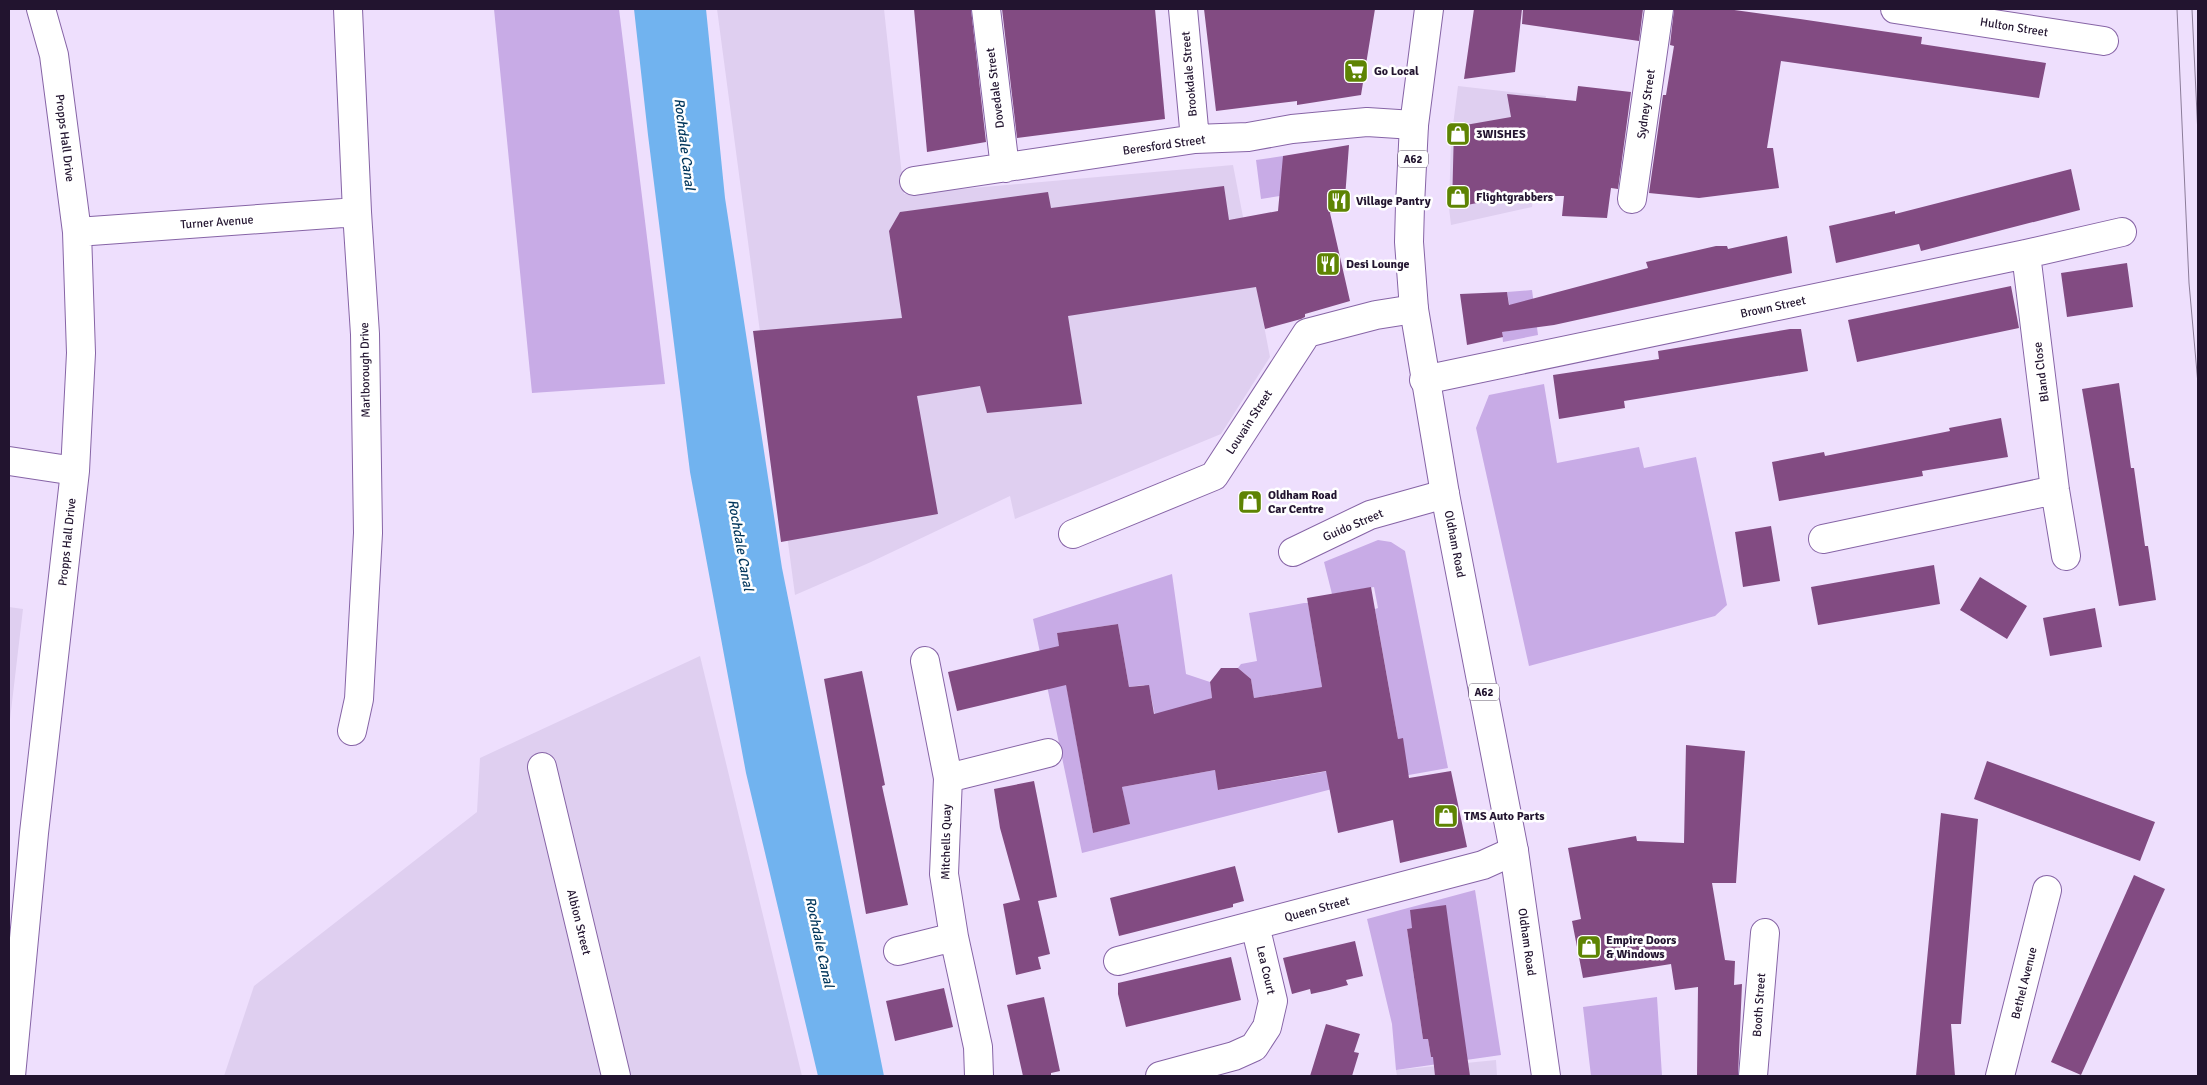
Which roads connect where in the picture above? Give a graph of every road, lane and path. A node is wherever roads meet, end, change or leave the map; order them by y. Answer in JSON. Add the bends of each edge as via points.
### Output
{"nodes":[{"id":1,"x":41,"y":9,"type":"edge"},
{"id":2,"x":348,"y":9,"type":"edge"},
{"id":3,"x":986,"y":9,"type":"edge"},
{"id":4,"x":1184,"y":9,"type":"edge"},
{"id":5,"x":1429,"y":9,"type":"edge"},
{"id":6,"x":1659,"y":9,"type":"edge"},
{"id":7,"x":1895,"y":9,"type":"edge"},
{"id":8,"x":2104,"y":41,"type":"dead end"},
{"id":9,"x":1414,"y":125,"type":"junction"},
{"id":10,"x":1195,"y":139,"type":"junction"},
{"id":11,"x":1005,"y":168,"type":"junction"},
{"id":12,"x":914,"y":181,"type":"dead end"},
{"id":13,"x":1632,"y":199,"type":"dead end"},
{"id":14,"x":357,"y":212,"type":"junction"},
{"id":15,"x":77,"y":232,"type":"junction"},
{"id":16,"x":2122,"y":232,"type":"dead end"},
{"id":17,"x":2026,"y":254,"type":"junction"},
{"id":18,"x":1414,"y":310,"type":"junction"},
{"id":19,"x":1424,"y":380,"type":"junction"},
{"id":20,"x":9,"y":461,"type":"edge"},
{"id":21,"x":75,"y":471,"type":"junction"},
{"id":22,"x":2055,"y":490,"type":"junction"},
{"id":23,"x":1445,"y":494,"type":"junction"},
{"id":24,"x":1073,"y":534,"type":"dead end"},
{"id":25,"x":1823,"y":539,"type":"dead end"},
{"id":26,"x":1293,"y":552,"type":"dead end"},
{"id":27,"x":2066,"y":556,"type":"dead end"},
{"id":28,"x":925,"y":661,"type":"dead end"},
{"id":29,"x":352,"y":731,"type":"dead end"},
{"id":30,"x":1048,"y":753,"type":"dead end"},
{"id":31,"x":542,"y":767,"type":"dead end"},
{"id":32,"x":948,"y":778,"type":"junction"},
{"id":33,"x":1514,"y":851,"type":"junction"},
{"id":34,"x":2047,"y":890,"type":"dead end"},
{"id":35,"x":1255,"y":925,"type":"junction"},
{"id":36,"x":1764,"y":933,"type":"dead end"},
{"id":37,"x":954,"y":937,"type":"junction"},
{"id":38,"x":898,"y":951,"type":"dead end"},
{"id":39,"x":1118,"y":961,"type":"dead end"},
{"id":40,"x":1204,"y":1070,"type":"edge"},
{"id":41,"x":11,"y":1076,"type":"edge"},
{"id":42,"x":616,"y":1076,"type":"edge"},
{"id":43,"x":979,"y":1076,"type":"edge"},
{"id":44,"x":1160,"y":1076,"type":"edge"},
{"id":45,"x":1546,"y":1076,"type":"edge"},
{"id":46,"x":1753,"y":1076,"type":"edge"},
{"id":47,"x":2000,"y":1076,"type":"edge"}],
"edges":[{"from":1,"to":15,"type":"main road","name":"Propps Hall Drive","via":[[54,55]]},
{"from":2,"to":14,"type":"main road","name":"Marlborough Drive"},
{"from":3,"to":11,"type":"main road","name":"Dovedale Street"},
{"from":4,"to":10,"type":"main road","name":"Brookdale Street"},
{"from":5,"to":9,"type":"main road","name":"Oldham Road","number":"A62"},
{"from":6,"to":13,"type":"main road","name":"Sydney Street"},
{"from":7,"to":8,"type":"main road","name":"Hulton Street"},
{"from":9,"to":10,"type":"main road","name":"Beresford Street","via":[[1367,122],[1248,137]]},
{"from":9,"to":18,"type":"main road","name":"Oldham Road","number":"A62","via":[[1409,242]]},
{"from":10,"to":11,"type":"main road","name":"Beresford Street"},
{"from":11,"to":12,"type":"main road","name":"Beresford Street"},
{"from":14,"to":15,"type":"main road","name":"Turner Avenue"},
{"from":14,"to":29,"type":"main road","name":"Marlborough Drive","via":[[365,334],[368,533],[359,698]]},
{"from":15,"to":21,"type":"main road","name":"Propps Hall Drive","via":[[80,353]]},
{"from":16,"to":17,"type":"main road","name":"Brown Street"},
{"from":17,"to":19,"type":"main road","name":"Brown Street"},
{"from":17,"to":22,"type":"main road","name":"Bland Close"},
{"from":18,"to":19,"type":"main road","name":"Oldham Road","number":"A62"},
{"from":18,"to":24,"type":"main road","name":"Louvain Street","via":[[1376,315],[1306,333],[1214,476]]},
{"from":19,"to":23,"type":"main road","name":"Oldham Road","number":"A62"},
{"from":20,"to":21,"type":"main road"},
{"from":21,"to":41,"type":"main road","name":"Propps Hall Drive","via":[[34,833]]},
{"from":22,"to":25,"type":"main road"},
{"from":22,"to":27,"type":"main road","name":"Bland Close"},
{"from":23,"to":26,"type":"main road","name":"Guido Street","via":[[1370,515]]},
{"from":23,"to":33,"type":"main road","name":"Oldham Road","number":"A62"},
{"from":28,"to":32,"type":"main road","name":"Mitchells Quay"},
{"from":30,"to":32,"type":"main road"},
{"from":31,"to":42,"type":"main road","name":"Albion Street"},
{"from":32,"to":37,"type":"main road","name":"Mitchells Quay","via":[[944,874]]},
{"from":33,"to":35,"type":"main road","name":"Queen Street","via":[[1483,865]]},
{"from":33,"to":45,"type":"main road","name":"Oldham Road","number":"A62"},
{"from":34,"to":47,"type":"main road","name":"Bethel Avenue"},
{"from":35,"to":39,"type":"main road","name":"Queen Street"},
{"from":35,"to":40,"type":"main road","name":"Lea Court","via":[[1273,1001],[1267,1027],[1254,1047]]},
{"from":36,"to":46,"type":"main road","name":"Booth Street"},
{"from":37,"to":38,"type":"main road"},
{"from":37,"to":43,"type":"main road","name":"Mitchells Quay","via":[[978,1047]]},
{"from":40,"to":44,"type":"main road","name":"Lea Court"}]}
